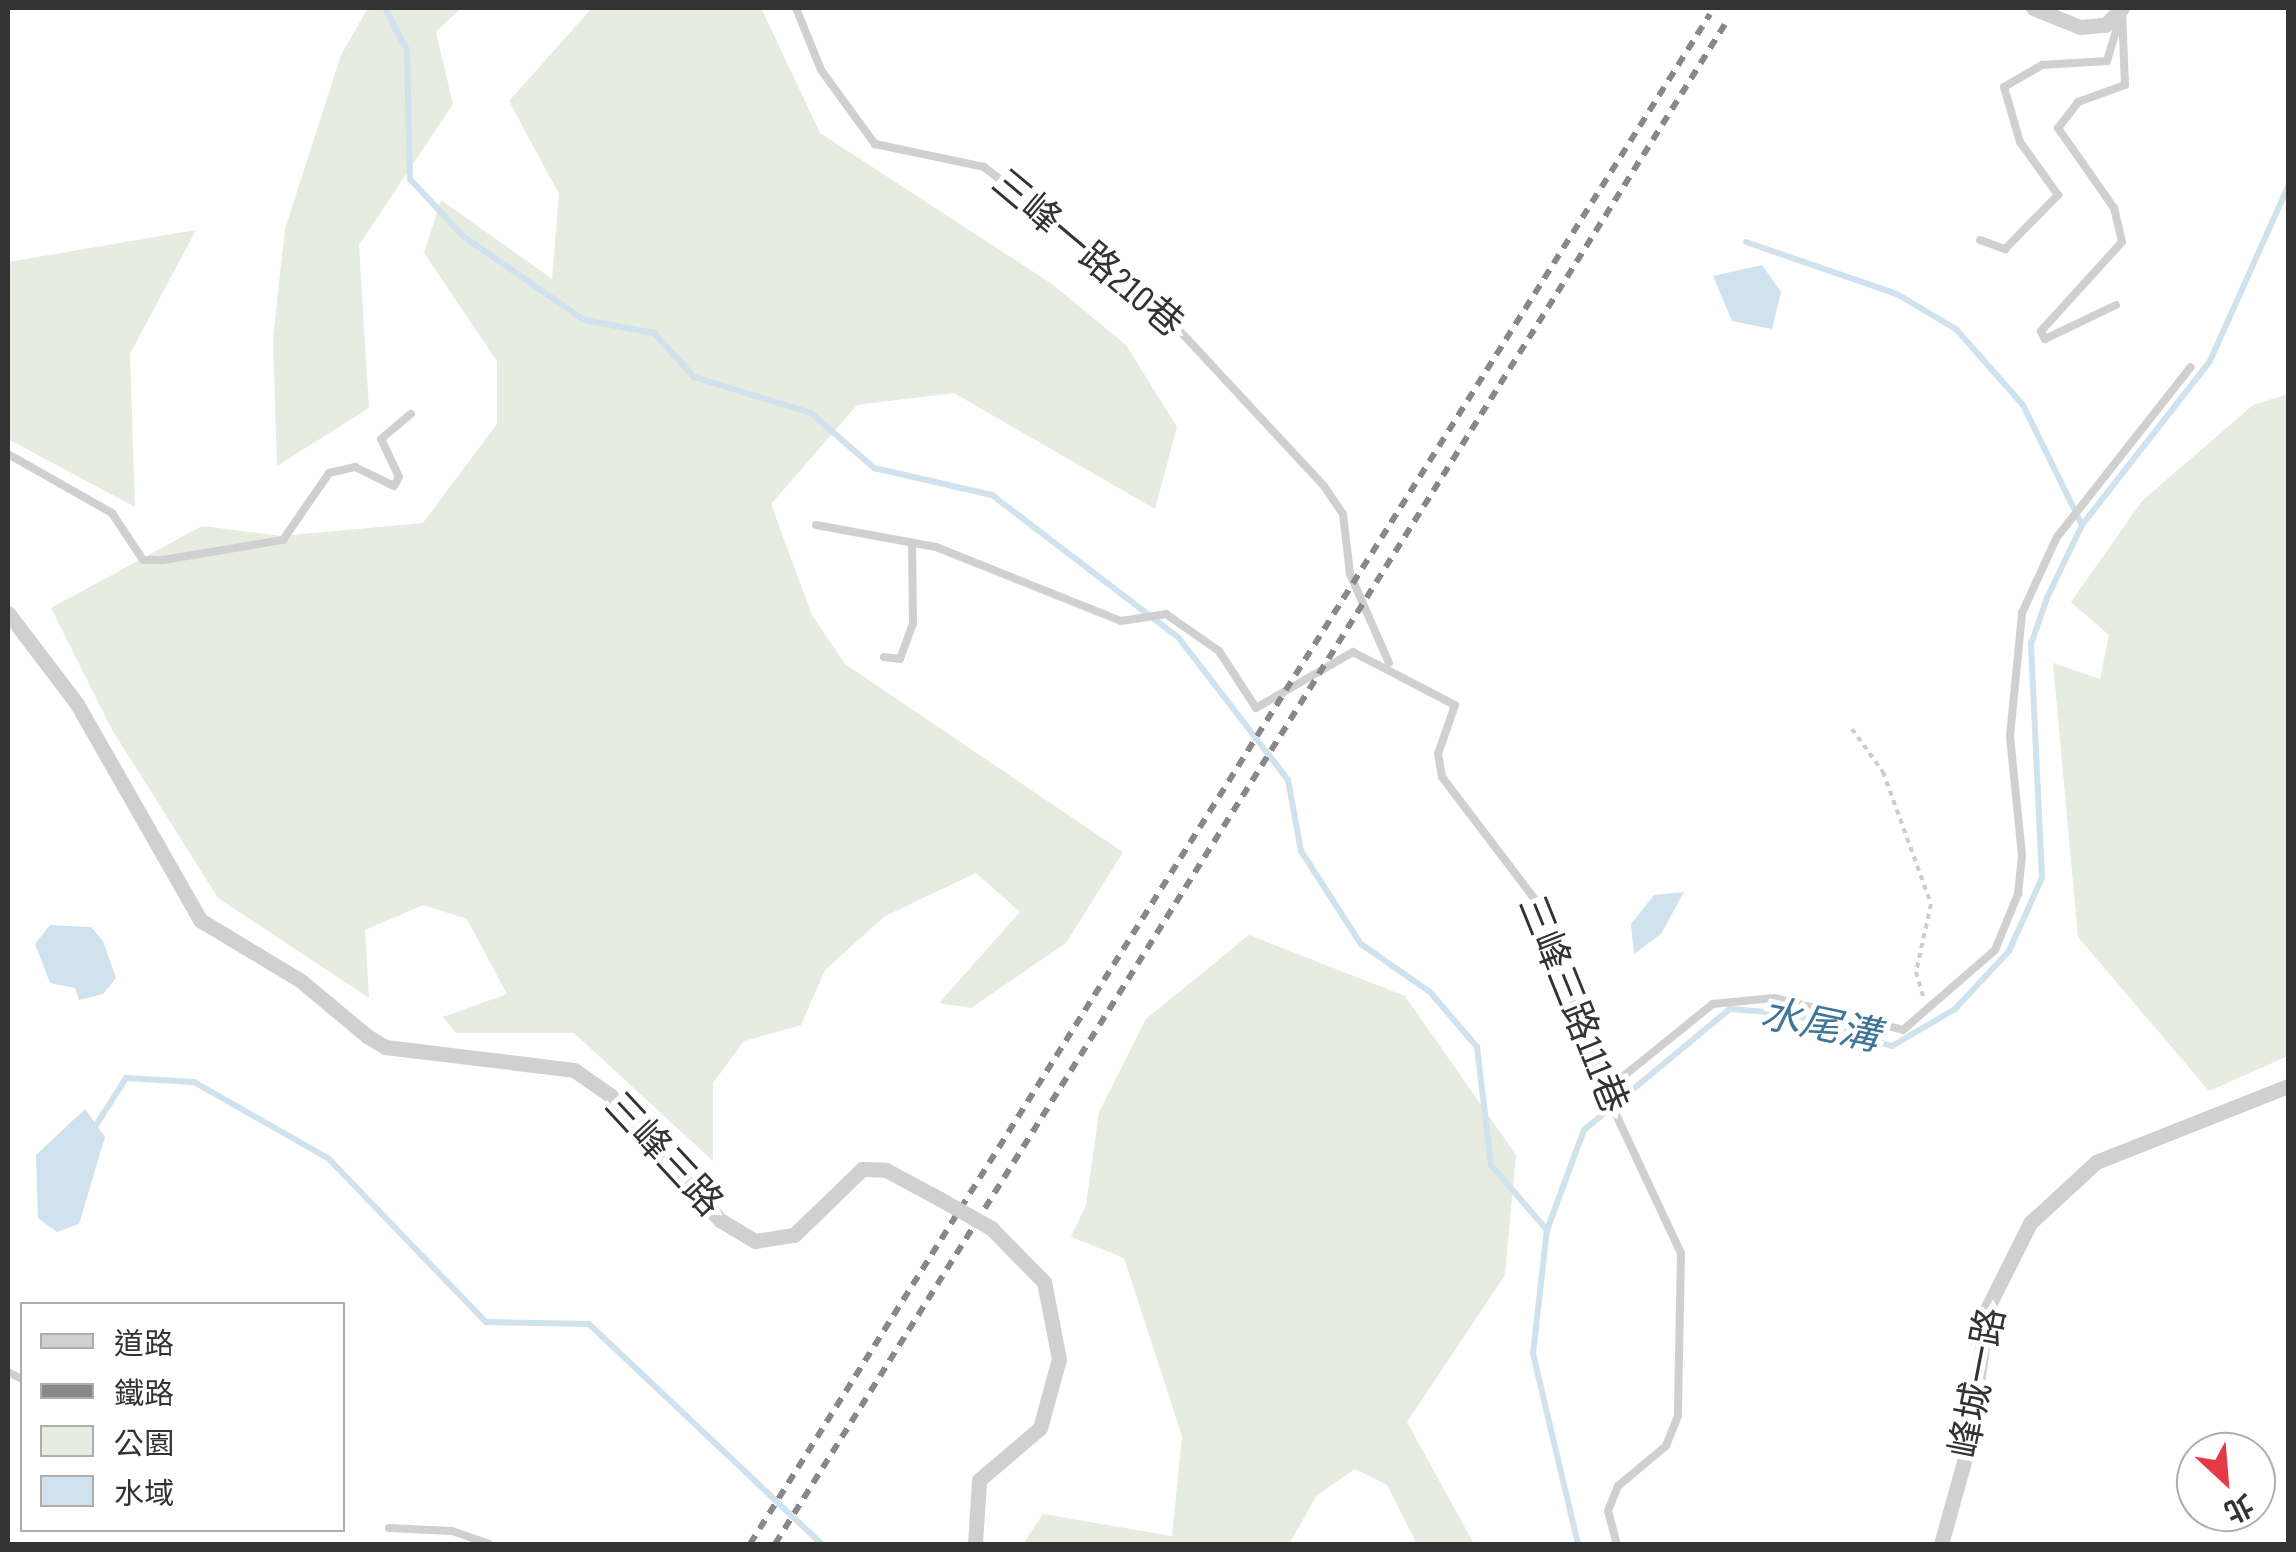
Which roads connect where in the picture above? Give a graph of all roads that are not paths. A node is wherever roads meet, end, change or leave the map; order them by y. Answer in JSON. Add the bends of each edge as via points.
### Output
{"nodes":[{"id":1,"x":796,"y":8,"type":"edge"},
{"id":2,"x":2034,"y":8,"type":"edge"},
{"id":3,"x":2122,"y":9,"type":"edge"},
{"id":4,"x":1980,"y":240,"type":"dead end"},
{"id":5,"x":2116,"y":305,"type":"dead end"},
{"id":6,"x":2191,"y":367,"type":"dead end"},
{"id":7,"x":410,"y":414,"type":"dead end"},
{"id":8,"x":8,"y":454,"type":"edge"},
{"id":9,"x":816,"y":525,"type":"dead end"},
{"id":10,"x":912,"y":546,"type":"junction"},
{"id":11,"x":8,"y":613,"type":"edge"},
{"id":12,"x":15,"y":632,"type":"edge"},
{"id":13,"x":884,"y":657,"type":"dead end"},
{"id":14,"x":1390,"y":664,"type":"junction"},
{"id":15,"x":2288,"y":1086,"type":"edge"},
{"id":16,"x":1605,"y":1093,"type":"junction"},
{"id":17,"x":389,"y":1528,"type":"dead end"},
{"id":18,"x":490,"y":1544,"type":"edge"},
{"id":19,"x":976,"y":1544,"type":"edge"},
{"id":20,"x":1617,"y":1544,"type":"edge"},
{"id":21,"x":1941,"y":1544,"type":"edge"}],
"edges":[{"from":1,"to":14,"type":"lane","name":"三峰一路210巷","via":[[821,70],[875,144],[984,168],[1140,288],[1324,486],[1343,514],[1350,574]]},
{"from":2,"to":3,"type":"street","via":[[2080,27],[2105,25]]},
{"from":3,"to":4,"type":"lane","via":[[2107,61],[2042,65],[2004,86],[2020,142],[2058,195],[2005,249]]},
{"from":3,"to":5,"type":"lane","via":[[2130,44],[2125,85],[2078,102],[2058,128],[2114,208],[2122,242],[2040,331],[2045,338]]},
{"from":6,"to":16,"type":"lane","via":[[2057,537],[2022,613],[2010,736],[2024,817],[2018,894],[1995,950],[1903,1030],[1880,1031],[1739,996],[1685,1023]]},
{"from":7,"to":8,"type":"lane","via":[[382,439],[399,476],[394,486],[355,467],[329,473],[284,540],[163,560],[143,560],[112,513]]},
{"from":9,"to":10,"type":"lane","name":"三峰三路111巷"},
{"from":10,"to":13,"type":"lane","via":[[913,624],[900,659]]},
{"from":10,"to":14,"type":"lane","name":"三峰三路111巷","via":[[936,547],[1120,621],[1166,614],[1219,650],[1256,708],[1353,652]]},
{"from":11,"to":12,"type":"street","name":"三峰三路"},
{"from":12,"to":19,"type":"street","name":"三峰三路","bridge":true,"via":[[77,704],[200,920],[301,981],[385,1047],[574,1070],[610,1095],[720,1220],[755,1241],[794,1235],[841,1179],[862,1168],[886,1170],[991,1228],[1044,1282],[1059,1359],[1040,1428],[979,1480]]},
{"from":14,"to":16,"type":"lane","name":"三峰三路111巷","via":[[1455,705],[1438,754],[1442,777],[1536,901]]},
{"from":15,"to":21,"type":"street","name":"峰城一路","via":[[2096,1162],[2030,1223],[1988,1307],[1967,1451]]},
{"from":16,"to":20,"type":"lane","name":"三峰三路111巷","via":[[1681,1253],[1683,1324],[1678,1416],[1666,1446],[1618,1486],[1608,1511]]},
{"from":17,"to":18,"type":"lane","via":[[452,1531]]}]}
